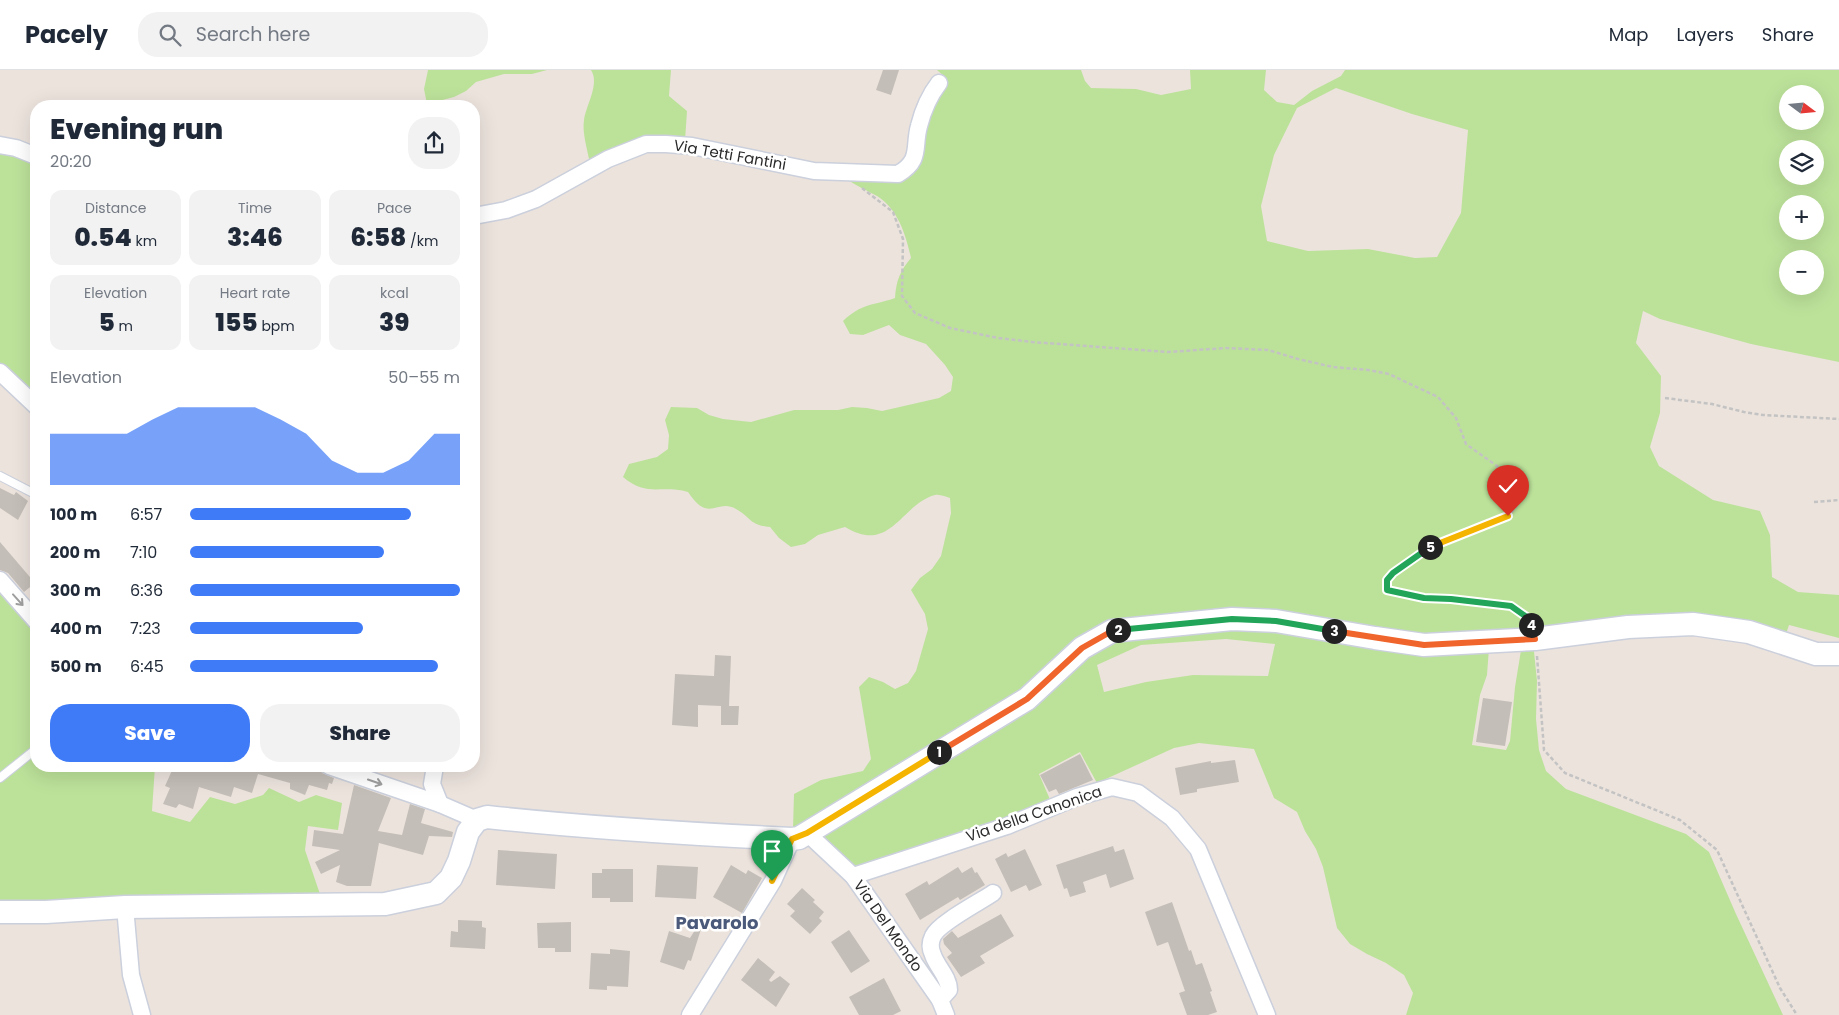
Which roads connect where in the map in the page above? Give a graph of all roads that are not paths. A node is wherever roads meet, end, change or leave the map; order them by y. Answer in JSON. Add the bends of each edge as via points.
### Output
{"nodes":[{"id":1,"x":939,"y":83,"type":"dead end"},
{"id":2,"x":0,"y":145,"type":"edge"},
{"id":3,"x":30,"y":154,"type":"edge"},
{"id":4,"x":480,"y":215,"type":"edge"},
{"id":5,"x":0,"y":372,"type":"edge"},
{"id":6,"x":30,"y":400,"type":"edge"},
{"id":7,"x":0,"y":476,"type":"edge"},
{"id":8,"x":30,"y":491,"type":"edge"},
{"id":9,"x":0,"y":580,"type":"edge"},
{"id":10,"x":30,"y":614,"type":"edge"},
{"id":11,"x":1839,"y":654,"type":"edge"},
{"id":12,"x":30,"y":754,"type":"edge"},
{"id":13,"x":347,"y":772,"type":"edge"},
{"id":14,"x":434,"y":772,"type":"edge"},
{"id":15,"x":0,"y":778,"type":"edge"},
{"id":16,"x":440,"y":804,"type":"junction"},
{"id":17,"x":477,"y":820,"type":"junction"},
{"id":18,"x":807,"y":839,"type":"junction"},
{"id":19,"x":853,"y":876,"type":"junction"},
{"id":20,"x":993,"y":893,"type":"dead end"},
{"id":21,"x":126,"y":907,"type":"junction"},
{"id":22,"x":0,"y":912,"type":"edge"},
{"id":23,"x":940,"y":1000,"type":"junction"},
{"id":24,"x":142,"y":1015,"type":"edge"},
{"id":25,"x":690,"y":1015,"type":"edge"},
{"id":26,"x":946,"y":1015,"type":"edge"},
{"id":27,"x":1267,"y":1015,"type":"edge"}],
"edges":[{"from":1,"to":4,"type":"street","name":"Via Tetti Fantini","via":[[928,97],[918,128],[913,161],[898,174],[814,170],[692,146],[646,144],[608,159],[536,199]]},
{"from":2,"to":3,"type":"street"},
{"from":5,"to":6,"type":"street"},
{"from":7,"to":8,"type":"lane"},
{"from":9,"to":10,"type":"street","one_way":true},
{"from":11,"to":18,"type":"street","via":[[1816,654],[1749,632],[1693,624],[1628,627],[1535,639],[1424,645],[1276,621],[1232,619],[1112,631],[1082,648],[1027,699]]},
{"from":12,"to":15,"type":"lane"},
{"from":13,"to":16,"type":"street","one_way":true},
{"from":14,"to":16,"type":"street","via":[[432,784]]},
{"from":16,"to":17,"type":"street"},
{"from":17,"to":18,"type":"street","via":[[487,818],[666,833]]},
{"from":17,"to":21,"type":"street","via":[[468,832],[451,878],[436,893],[385,904]]},
{"from":18,"to":19,"type":"street","name":"Via Del Mondo"},
{"from":18,"to":25,"type":"street","via":[[772,881]]},
{"from":19,"to":23,"type":"street","name":"Via Del Mondo"},
{"from":19,"to":27,"type":"street","name":"Via della Canonica","via":[[1007,826],[1077,797],[1112,787],[1138,793],[1172,818],[1198,849]]},
{"from":20,"to":23,"type":"street","via":[[939,928],[932,936],[933,956],[949,984],[949,990]]},
{"from":21,"to":22,"type":"street"},
{"from":21,"to":24,"type":"street","via":[[131,975]]},
{"from":23,"to":26,"type":"street","name":"Via Del Mondo"}]}
